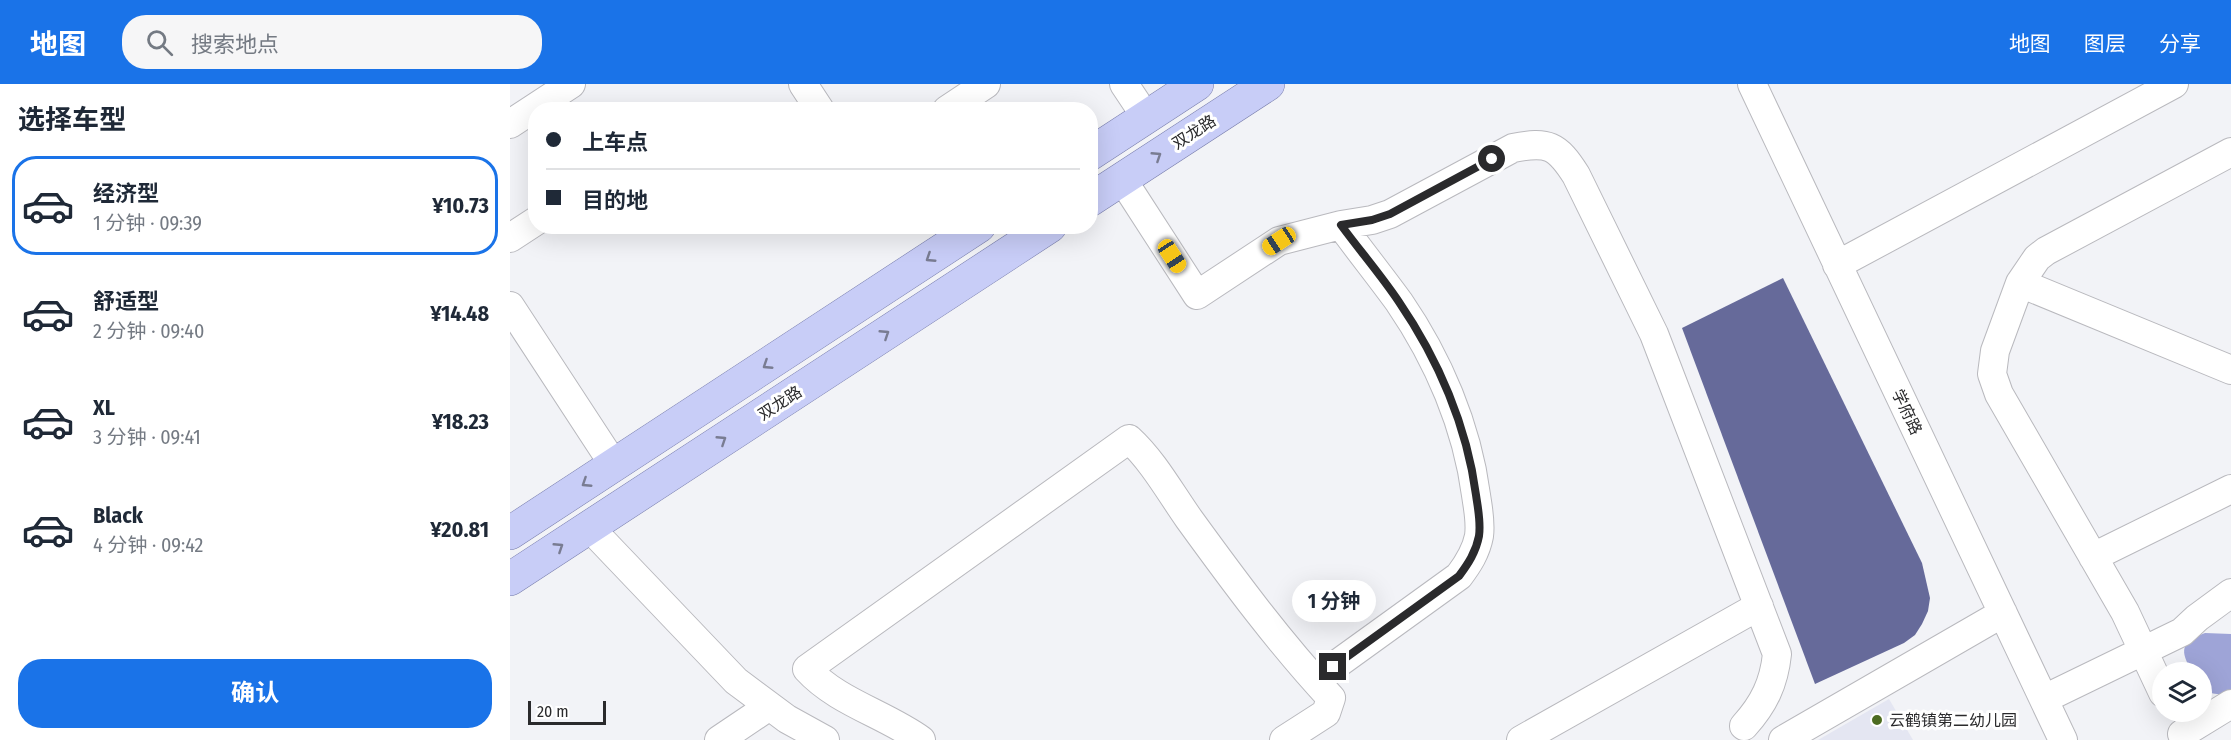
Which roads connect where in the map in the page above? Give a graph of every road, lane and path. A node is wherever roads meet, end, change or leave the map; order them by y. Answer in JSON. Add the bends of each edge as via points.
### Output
{"nodes":[{"id":1,"x":571,"y":84,"type":"edge"},
{"id":2,"x":803,"y":84,"type":"edge"},
{"id":3,"x":986,"y":84,"type":"edge"},
{"id":4,"x":1124,"y":84,"type":"edge"},
{"id":5,"x":1197,"y":84,"type":"edge"},
{"id":6,"x":1268,"y":84,"type":"edge"},
{"id":7,"x":1752,"y":84,"type":"edge"},
{"id":8,"x":2174,"y":84,"type":"edge"},
{"id":9,"x":949,"y":99,"type":"edge"},
{"id":10,"x":544,"y":102,"type":"edge"},
{"id":11,"x":815,"y":102,"type":"edge"},
{"id":12,"x":528,"y":112,"type":"edge"},
{"id":13,"x":1146,"y":117,"type":"junction"},
{"id":14,"x":510,"y":124,"type":"edge"},
{"id":15,"x":1098,"y":149,"type":"edge"},
{"id":16,"x":2231,"y":152,"type":"edge"},
{"id":17,"x":1122,"y":179,"type":"junction"},
{"id":18,"x":1098,"y":195,"type":"edge"},
{"id":19,"x":1341,"y":225,"type":"junction"},
{"id":20,"x":528,"y":226,"type":"edge"},
{"id":21,"x":967,"y":234,"type":"edge"},
{"id":22,"x":1038,"y":234,"type":"edge"},
{"id":23,"x":510,"y":238,"type":"edge"},
{"id":24,"x":1838,"y":265,"type":"junction"},
{"id":25,"x":2020,"y":282,"type":"junction"},
{"id":26,"x":510,"y":306,"type":"edge"},
{"id":27,"x":2231,"y":370,"type":"edge"},
{"id":28,"x":614,"y":465,"type":"junction"},
{"id":29,"x":2231,"y":489,"type":"edge"},
{"id":30,"x":589,"y":527,"type":"junction"},
{"id":31,"x":510,"y":533,"type":"edge"},
{"id":32,"x":2093,"y":557,"type":"junction"},
{"id":33,"x":510,"y":579,"type":"edge"},
{"id":34,"x":2231,"y":592,"type":"edge"},
{"id":35,"x":1759,"y":606,"type":"junction"},
{"id":36,"x":2003,"y":613,"type":"junction"},
{"id":37,"x":2144,"y":652,"type":"junction"},
{"id":38,"x":2152,"y":669,"type":"edge"},
{"id":39,"x":1315,"y":680,"type":"junction"},
{"id":40,"x":2044,"y":699,"type":"junction"},
{"id":41,"x":2231,"y":704,"type":"edge"},
{"id":42,"x":768,"y":707,"type":"junction"},
{"id":43,"x":1744,"y":726,"type":"dead end"},
{"id":44,"x":2180,"y":728,"type":"edge"},
{"id":45,"x":720,"y":740,"type":"edge"},
{"id":46,"x":825,"y":740,"type":"edge"},
{"id":47,"x":921,"y":740,"type":"edge"},
{"id":48,"x":1284,"y":740,"type":"edge"},
{"id":49,"x":1521,"y":740,"type":"edge"},
{"id":50,"x":1783,"y":740,"type":"edge"},
{"id":51,"x":2063,"y":740,"type":"edge"}],
"edges":[{"from":1,"to":10,"type":"street"},
{"from":2,"to":11,"type":"street"},
{"from":3,"to":9,"type":"street"},
{"from":4,"to":13,"type":"street"},
{"from":5,"to":13,"type":"main road"},
{"from":17,"to":6,"type":"main road","name":"双龙路","one_way":true},
{"from":7,"to":24,"type":"street","name":"学府路"},
{"from":8,"to":24,"type":"street"},
{"from":12,"to":14,"type":"street"},
{"from":13,"to":15,"type":"main road"},
{"from":16,"to":25,"type":"street","via":[[2046,251]]},
{"from":17,"to":18,"type":"main road","name":"双龙路"},
{"from":17,"to":19,"type":"street","via":[[1197,295],[1279,241]]},
{"from":19,"to":35,"type":"street","via":[[1390,214],[1513,148],[1532,144],[1563,155],[1654,334]]},
{"from":19,"to":39,"type":"street","via":[[1399,302],[1448,392],[1468,451],[1479,528],[1476,547],[1459,576]]},
{"from":20,"to":23,"type":"street"},
{"from":21,"to":28,"type":"main road","one_way":true},
{"from":30,"to":22,"type":"main road","name":"双龙路","one_way":true},
{"from":24,"to":36,"type":"street","name":"学府路"},
{"from":25,"to":27,"type":"street"},
{"from":25,"to":32,"type":"street","via":[[1995,351],[1992,374],[1999,394]]},
{"from":26,"to":28,"type":"street"},
{"from":28,"to":31,"type":"main road","one_way":true},
{"from":29,"to":32,"type":"street"},
{"from":33,"to":30,"type":"main road","name":"双龙路","one_way":true},
{"from":30,"to":42,"type":"street","via":[[736,681]]},
{"from":32,"to":37,"type":"street"},
{"from":34,"to":37,"type":"street","via":[[2182,632]]},
{"from":35,"to":43,"type":"street","via":[[1777,654],[1764,700]]},
{"from":35,"to":49,"type":"street"},
{"from":36,"to":40,"type":"street","name":"学府路"},
{"from":36,"to":50,"type":"street"},
{"from":37,"to":38,"type":"street"},
{"from":37,"to":40,"type":"street"},
{"from":39,"to":47,"type":"street","via":[[1129,439],[807,669],[838,694]]},
{"from":39,"to":48,"type":"street","via":[[1331,698],[1326,713]]},
{"from":40,"to":51,"type":"street","name":"学府路"},
{"from":41,"to":44,"type":"street"},
{"from":42,"to":45,"type":"street"},
{"from":42,"to":46,"type":"street"}]}
